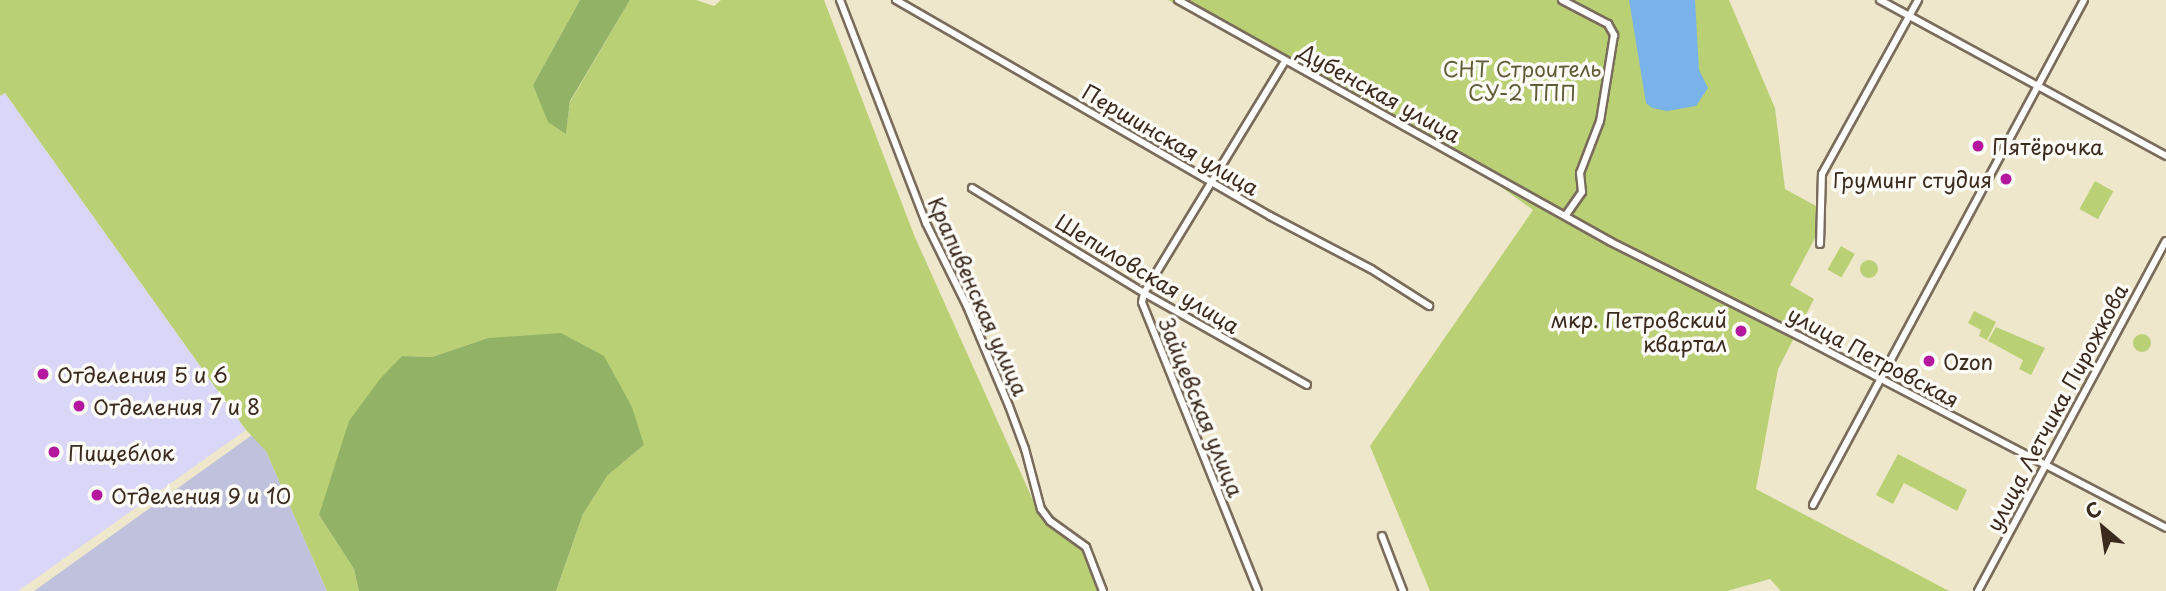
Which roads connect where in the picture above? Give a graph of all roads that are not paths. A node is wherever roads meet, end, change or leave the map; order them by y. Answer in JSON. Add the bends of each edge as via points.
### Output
{"nodes":[{"id":1,"x":841,"y":0,"type":"edge"},
{"id":2,"x":896,"y":0,"type":"edge"},
{"id":3,"x":1178,"y":0,"type":"edge"},
{"id":4,"x":1562,"y":0,"type":"edge"},
{"id":5,"x":1880,"y":0,"type":"edge"},
{"id":6,"x":1918,"y":0,"type":"edge"},
{"id":7,"x":2084,"y":0,"type":"edge"},
{"id":8,"x":1910,"y":16,"type":"junction"},
{"id":9,"x":1285,"y":61,"type":"junction"},
{"id":10,"x":2037,"y":87,"type":"junction"},
{"id":11,"x":2166,"y":156,"type":"edge"},
{"id":12,"x":1211,"y":182,"type":"junction"},
{"id":13,"x":972,"y":188,"type":"dead end"},
{"id":14,"x":1566,"y":215,"type":"junction"},
{"id":15,"x":2166,"y":241,"type":"edge"},
{"id":16,"x":1819,"y":244,"type":"dead end"},
{"id":17,"x":1144,"y":293,"type":"junction"},
{"id":18,"x":1429,"y":306,"type":"dead end"},
{"id":19,"x":1880,"y":379,"type":"junction"},
{"id":20,"x":1307,"y":385,"type":"dead end"},
{"id":21,"x":2046,"y":466,"type":"junction"},
{"id":22,"x":1813,"y":506,"type":"dead end"},
{"id":23,"x":2166,"y":528,"type":"edge"},
{"id":24,"x":1382,"y":536,"type":"dead end"},
{"id":25,"x":1103,"y":591,"type":"edge"},
{"id":26,"x":1258,"y":591,"type":"edge"},
{"id":27,"x":1403,"y":591,"type":"edge"},
{"id":28,"x":1978,"y":591,"type":"edge"}],
"edges":[{"from":1,"to":25,"type":"street","name":"Крапивенская улица","via":[[930,234],[967,306],[1026,449],[1041,509],[1086,547]]},
{"from":2,"to":12,"type":"street","name":"Першинская улица"},
{"from":3,"to":9,"type":"street","name":"Дубенская улица"},
{"from":4,"to":14,"type":"street","via":[[1608,24],[1614,35],[1600,121],[1580,173],[1582,192]]},
{"from":5,"to":8,"type":"street"},
{"from":6,"to":8,"type":"street"},
{"from":7,"to":10,"type":"street"},
{"from":8,"to":10,"type":"street"},
{"from":8,"to":16,"type":"street","via":[[1822,174]]},
{"from":9,"to":12,"type":"street"},
{"from":9,"to":14,"type":"street","name":"Дубенская улица"},
{"from":10,"to":11,"type":"street"},
{"from":10,"to":19,"type":"street"},
{"from":12,"to":17,"type":"street"},
{"from":12,"to":18,"type":"street","name":"Першинская улица"},
{"from":13,"to":17,"type":"street","name":"Шепиловская улица"},
{"from":14,"to":19,"type":"street","name":"улица Петровская","via":[[1658,267]]},
{"from":15,"to":21,"type":"street","name":"улица Летчика Пирожкова"},
{"from":17,"to":20,"type":"street","name":"Шепиловская улица"},
{"from":17,"to":26,"type":"street","name":"Зайцевская улица","via":[[1145,317]]},
{"from":19,"to":21,"type":"street","name":"улица Петровская"},
{"from":19,"to":22,"type":"street"},
{"from":21,"to":23,"type":"street","name":"улица Петровская"},
{"from":21,"to":28,"type":"street","name":"улица Летчика Пирожкова"},
{"from":24,"to":27,"type":"street"}]}
